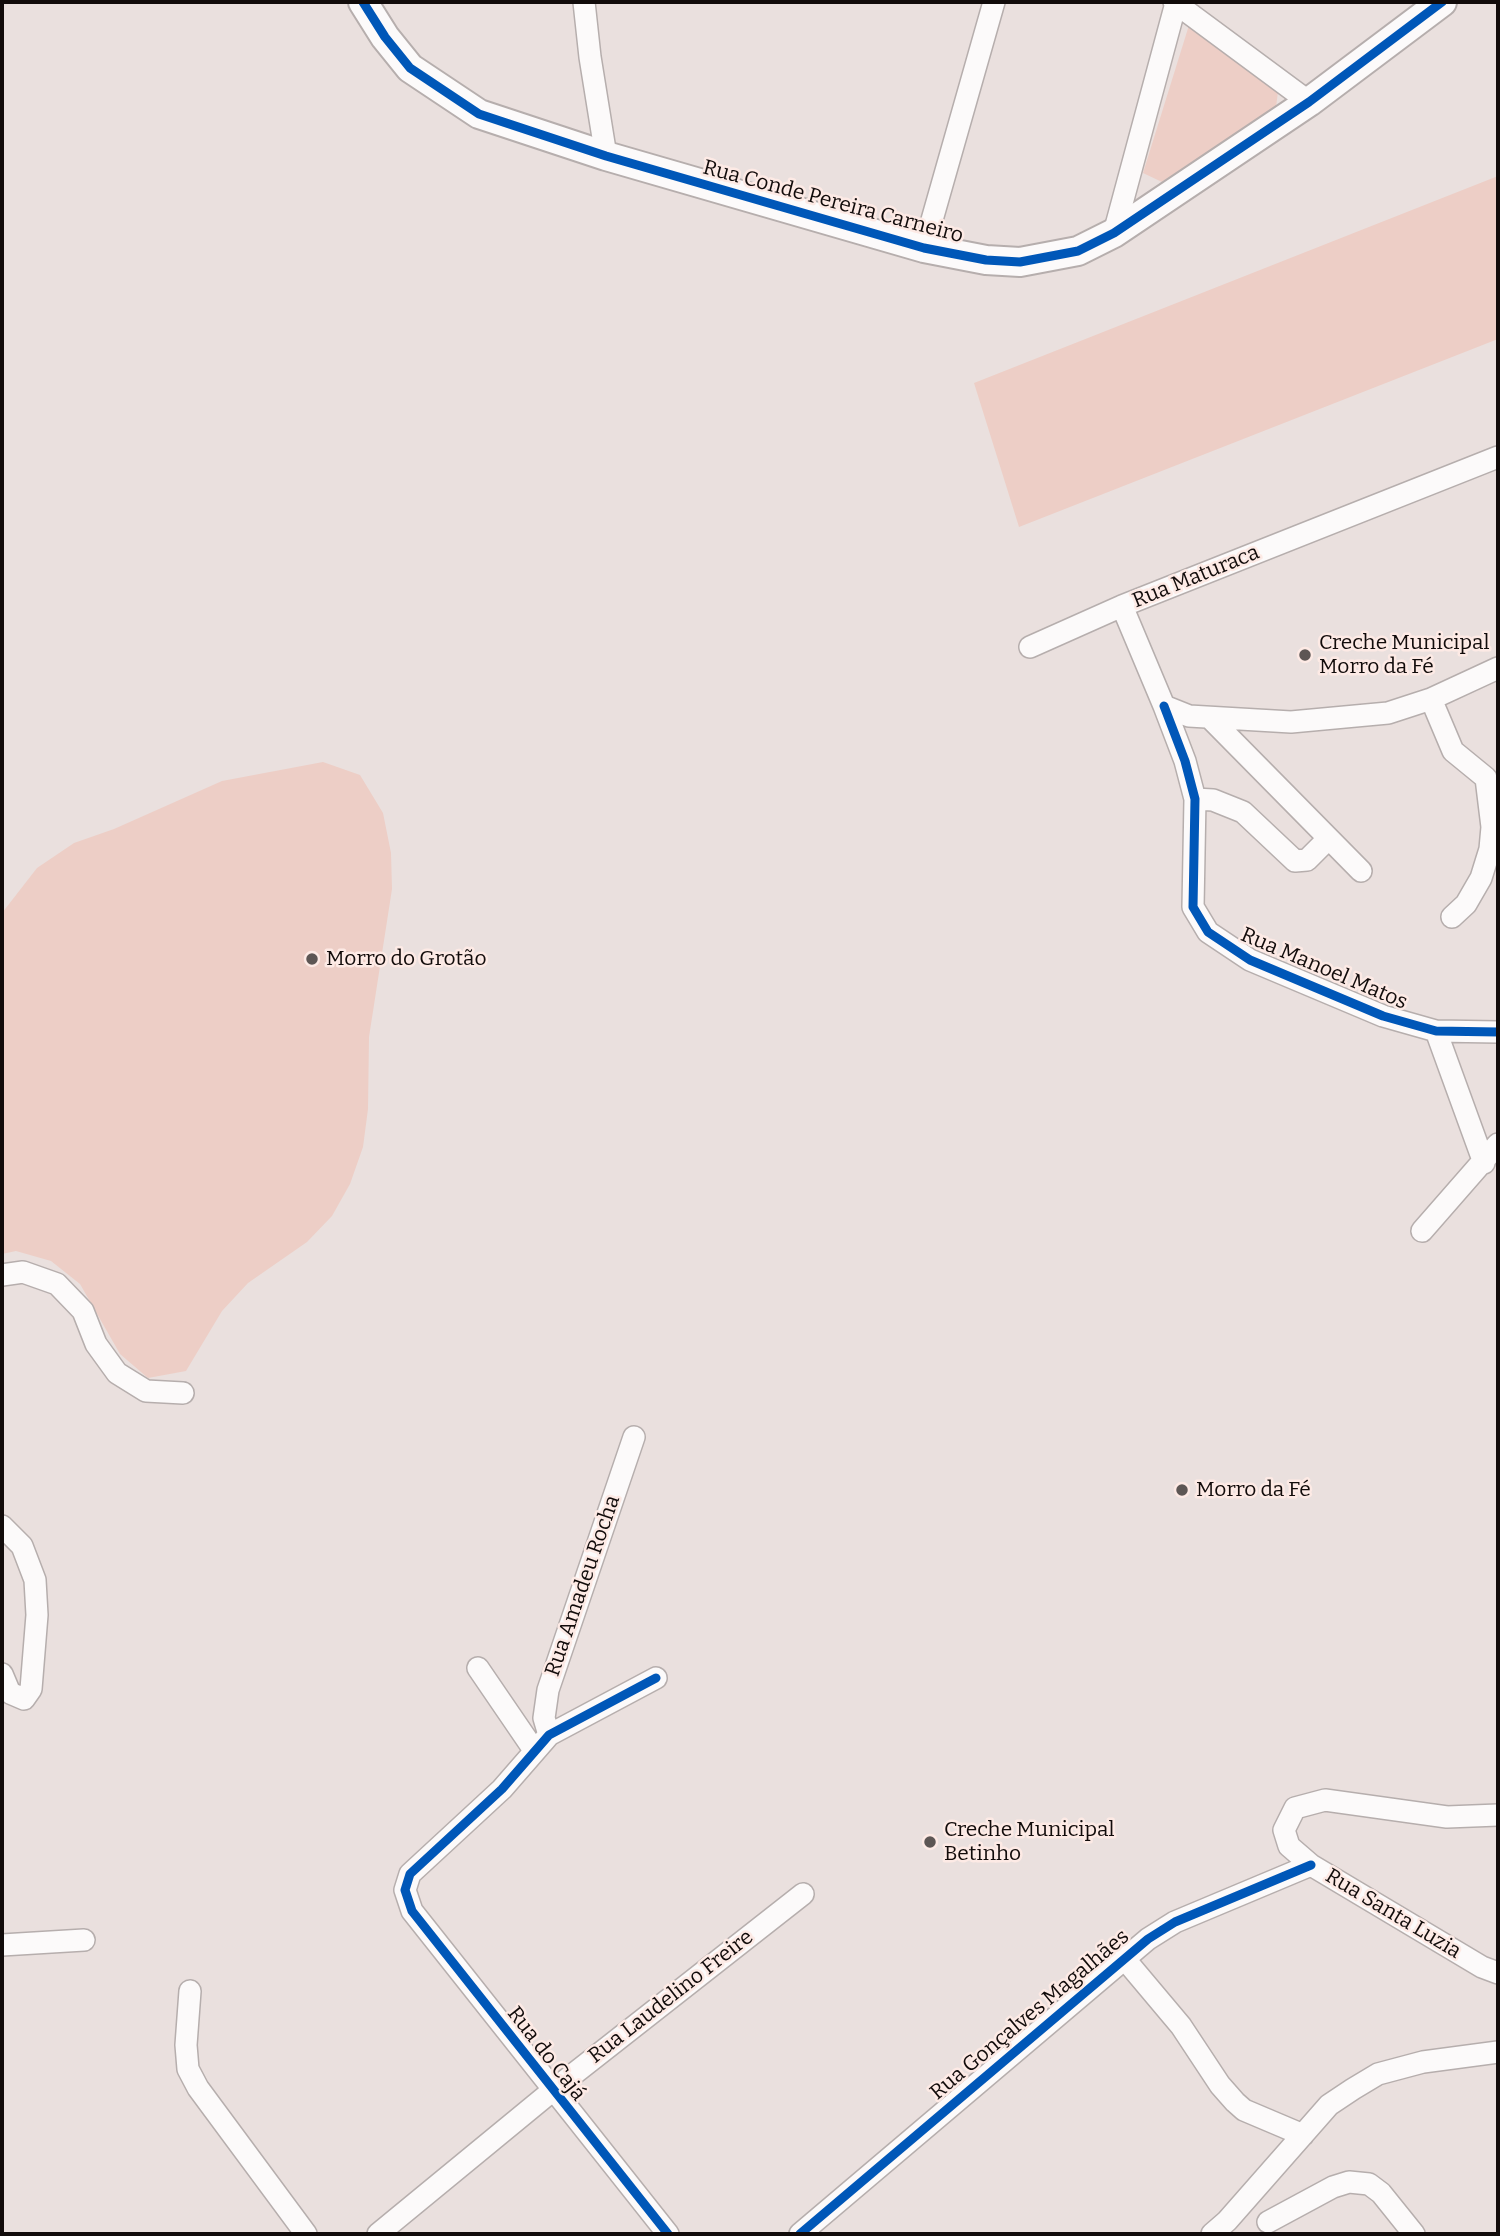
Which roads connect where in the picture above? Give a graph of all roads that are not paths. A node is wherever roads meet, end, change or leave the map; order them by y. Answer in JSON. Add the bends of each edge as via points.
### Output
{"nodes":[{"id":1,"x":363,"y":2,"type":"edge"},
{"id":2,"x":584,"y":2,"type":"edge"},
{"id":3,"x":994,"y":2,"type":"edge"},
{"id":4,"x":1443,"y":2,"type":"edge"},
{"id":5,"x":1175,"y":3,"type":"edge"},
{"id":6,"x":1309,"y":102,"type":"junction"},
{"id":7,"x":606,"y":156,"type":"junction"},
{"id":8,"x":1114,"y":233,"type":"junction"},
{"id":9,"x":924,"y":248,"type":"junction"},
{"id":10,"x":1498,"y":457,"type":"edge"},
{"id":11,"x":1122,"y":606,"type":"junction"},
{"id":12,"x":1030,"y":647,"type":"dead end"},
{"id":13,"x":1498,"y":668,"type":"edge"},
{"id":14,"x":1431,"y":699,"type":"junction"},
{"id":15,"x":1164,"y":706,"type":"junction"},
{"id":16,"x":1212,"y":720,"type":"junction"},
{"id":17,"x":1195,"y":799,"type":"junction"},
{"id":18,"x":1328,"y":839,"type":"junction"},
{"id":19,"x":1361,"y":871,"type":"dead end"},
{"id":20,"x":1451,"y":917,"type":"dead end"},
{"id":21,"x":1436,"y":1031,"type":"junction"},
{"id":22,"x":1498,"y":1032,"type":"edge"},
{"id":23,"x":1498,"y":1144,"type":"edge"},
{"id":24,"x":1484,"y":1163,"type":"junction"},
{"id":25,"x":1422,"y":1231,"type":"dead end"},
{"id":26,"x":2,"y":1275,"type":"edge"},
{"id":27,"x":183,"y":1393,"type":"dead end"},
{"id":28,"x":634,"y":1437,"type":"dead end"},
{"id":29,"x":2,"y":1526,"type":"edge"},
{"id":30,"x":478,"y":1668,"type":"dead end"},
{"id":31,"x":2,"y":1674,"type":"edge"},
{"id":32,"x":656,"y":1678,"type":"dead end"},
{"id":33,"x":550,"y":1735,"type":"junction"},
{"id":34,"x":534,"y":1750,"type":"junction"},
{"id":35,"x":1498,"y":1815,"type":"edge"},
{"id":36,"x":1311,"y":1865,"type":"junction"},
{"id":37,"x":803,"y":1895,"type":"dead end"},
{"id":38,"x":84,"y":1940,"type":"dead end"},
{"id":39,"x":2,"y":1945,"type":"edge"},
{"id":40,"x":1123,"y":1957,"type":"junction"},
{"id":41,"x":1498,"y":1973,"type":"edge"},
{"id":42,"x":190,"y":1991,"type":"dead end"},
{"id":43,"x":1498,"y":2052,"type":"edge"},
{"id":44,"x":552,"y":2091,"type":"junction"},
{"id":45,"x":1303,"y":2135,"type":"junction"},
{"id":46,"x":1219,"y":2228,"type":"edge"},
{"id":47,"x":1272,"y":2228,"type":"edge"},
{"id":48,"x":306,"y":2234,"type":"edge"},
{"id":49,"x":378,"y":2234,"type":"edge"},
{"id":50,"x":668,"y":2234,"type":"edge"},
{"id":51,"x":800,"y":2234,"type":"edge"},
{"id":52,"x":1414,"y":2234,"type":"edge"}],
"edges":[{"from":1,"to":7,"type":"street","name":"Rua Conde Pereira Carneiro","via":[[410,68],[444,93],[479,114]]},
{"from":2,"to":7,"type":"street"},
{"from":3,"to":9,"type":"street"},
{"from":4,"to":6,"type":"street","name":"Rua Conde Pereira Carneiro"},
{"from":5,"to":6,"type":"street"},
{"from":5,"to":8,"type":"street"},
{"from":6,"to":8,"type":"street","name":"Rua Conde Pereira Carneiro"},
{"from":7,"to":9,"type":"street","name":"Rua Conde Pereira Carneiro"},
{"from":8,"to":9,"type":"street","name":"Rua Conde Pereira Carneiro","via":[[1077,251],[1020,262]]},
{"from":10,"to":11,"type":"street","name":"Rua Maturaca"},
{"from":11,"to":12,"type":"street"},
{"from":11,"to":15,"type":"street","name":"Rua Maturaca"},
{"from":13,"to":14,"type":"street"},
{"from":14,"to":16,"type":"street","via":[[1388,713],[1343,719]]},
{"from":14,"to":20,"type":"street","via":[[1453,751],[1486,778],[1492,827],[1481,878],[1466,904]]},
{"from":15,"to":16,"type":"street"},
{"from":15,"to":17,"type":"street","name":"Rua Manoel Matos"},
{"from":16,"to":18,"type":"street"},
{"from":17,"to":18,"type":"street","via":[[1213,800],[1243,813],[1295,861],[1307,860]]},
{"from":17,"to":21,"type":"street","name":"Rua Manoel Matos","via":[[1193,907],[1208,932],[1250,960],[1383,1016]]},
{"from":18,"to":19,"type":"street"},
{"from":21,"to":22,"type":"street","name":"Rua Manoel Matos"},
{"from":21,"to":24,"type":"street"},
{"from":23,"to":24,"type":"street"},
{"from":24,"to":25,"type":"street"},
{"from":26,"to":27,"type":"street","via":[[23,1272],[57,1284],[83,1311],[96,1344],[117,1373],[146,1391]]},
{"from":28,"to":33,"type":"street","name":"Rua Amadeu Rocha","via":[[548,1690],[544,1718]]},
{"from":29,"to":31,"type":"street","via":[[22,1546],[35,1580],[37,1615],[31,1689],[24,1699],[10,1693]]},
{"from":30,"to":34,"type":"street"},
{"from":32,"to":33,"type":"street"},
{"from":33,"to":34,"type":"street"},
{"from":34,"to":44,"type":"street","name":"Rua do Cajá","via":[[502,1789],[410,1874],[405,1890],[412,1911]]},
{"from":35,"to":36,"type":"street","name":"Rua Santa Luzia","via":[[1447,1817],[1325,1800],[1311,1802],[1295,1808],[1284,1830],[1289,1846]]},
{"from":36,"to":40,"type":"street","name":"Rua Gonçalves Magalhães","via":[[1175,1922]]},
{"from":36,"to":41,"type":"street","name":"Rua Santa Luzia"},
{"from":37,"to":44,"type":"street","name":"Rua Laudelino Freire"},
{"from":38,"to":39,"type":"street"},
{"from":40,"to":45,"type":"street","via":[[1181,2026],[1235,2102]]},
{"from":40,"to":51,"type":"street","name":"Rua Gonçalves Magalhães"},
{"from":42,"to":48,"type":"street","via":[[188,2069]]},
{"from":43,"to":45,"type":"street","via":[[1423,2062],[1378,2074],[1329,2105]]},
{"from":44,"to":49,"type":"street","name":"Rua Laudelino Freire"},
{"from":44,"to":50,"type":"street","name":"Rua do Cajá"},
{"from":45,"to":46,"type":"street"},
{"from":46,"to":47,"type":"street"},
{"from":47,"to":52,"type":"street","via":[[1333,2187],[1349,2182],[1381,2193]]}]}
